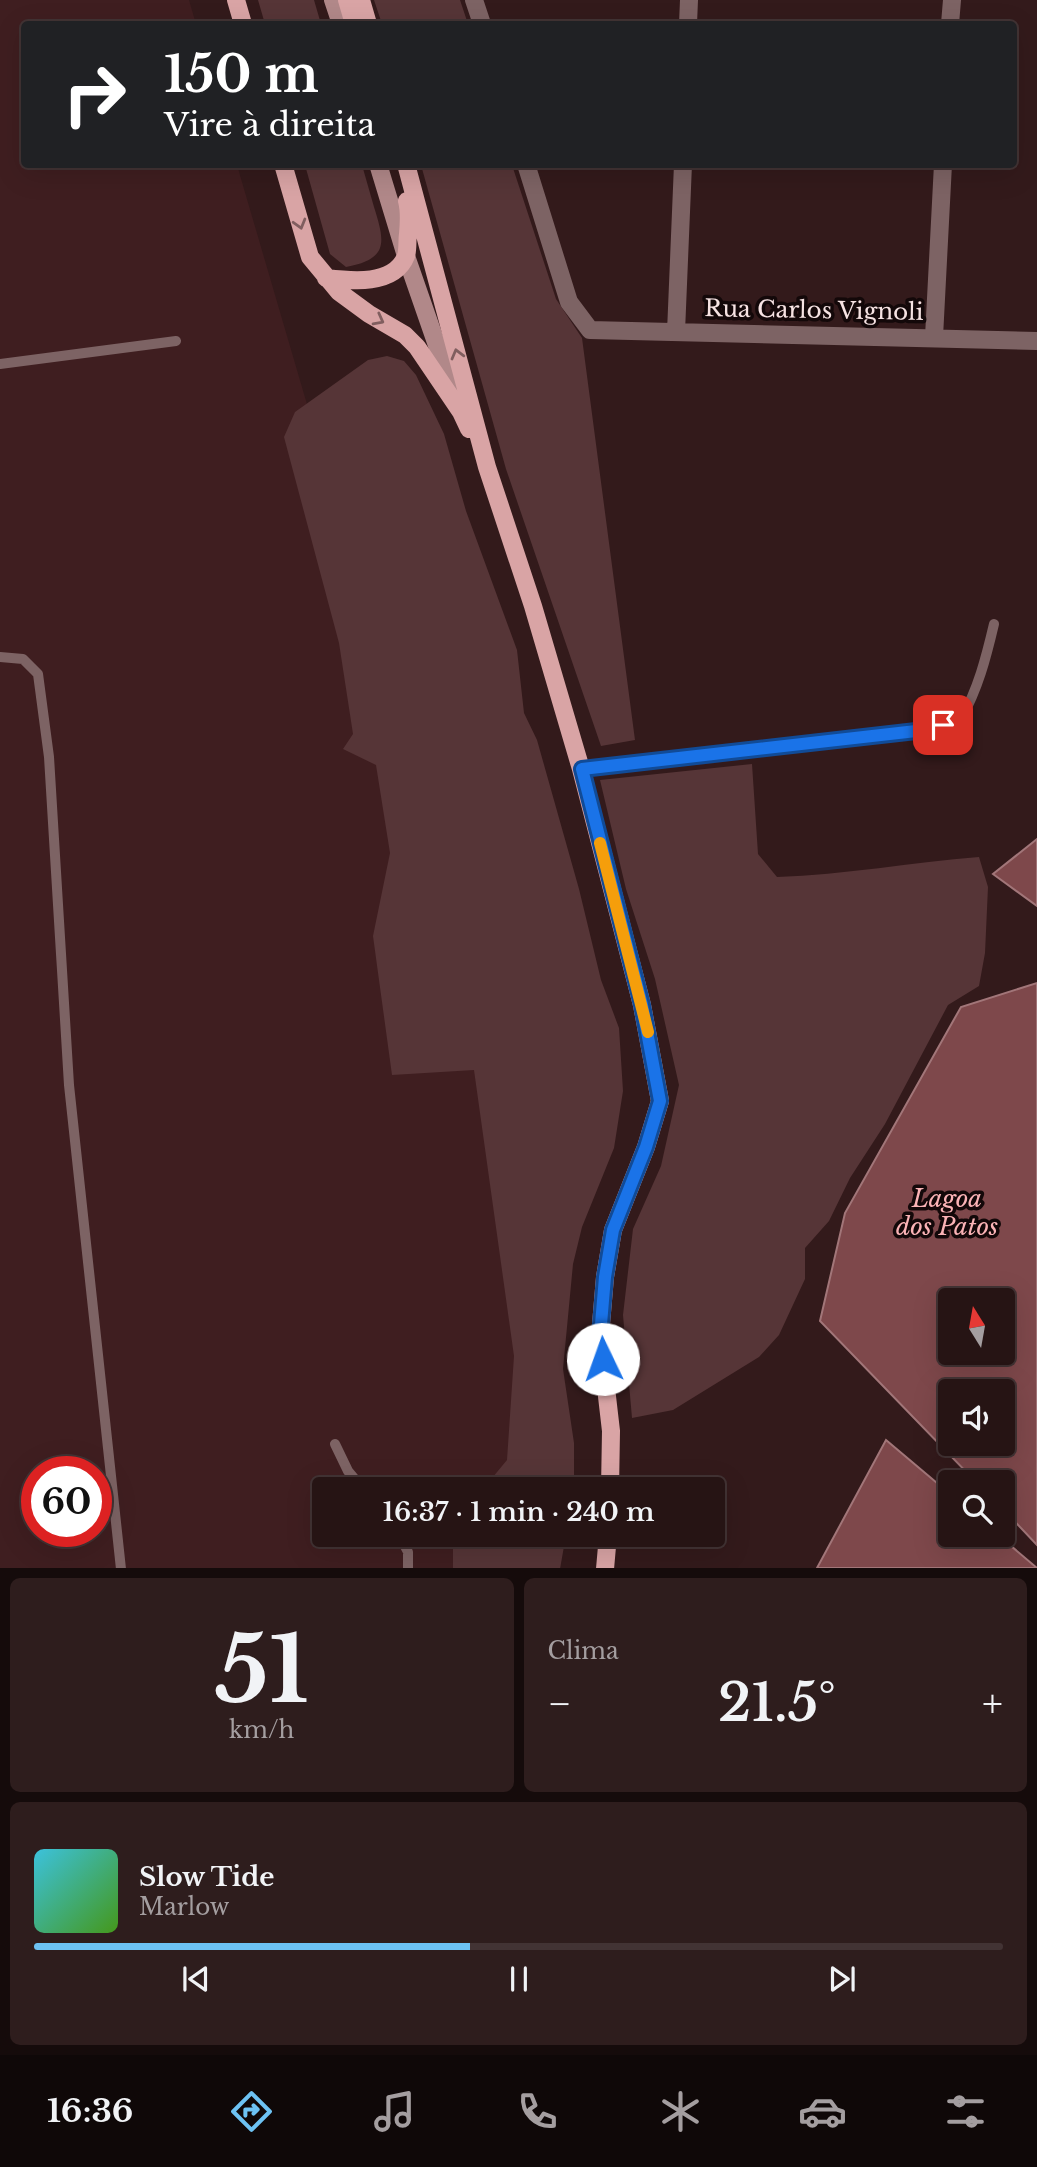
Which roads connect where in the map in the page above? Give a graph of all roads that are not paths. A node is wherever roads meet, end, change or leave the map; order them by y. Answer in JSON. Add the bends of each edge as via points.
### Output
{"nodes":[{"id":1,"x":236,"y":0,"type":"edge"},
{"id":2,"x":333,"y":0,"type":"edge"},
{"id":3,"x":347,"y":0,"type":"edge"},
{"id":4,"x":361,"y":0,"type":"edge"},
{"id":5,"x":474,"y":0,"type":"edge"},
{"id":6,"x":689,"y":0,"type":"edge"},
{"id":7,"x":952,"y":0,"type":"edge"},
{"id":8,"x":242,"y":21,"type":"edge"},
{"id":9,"x":340,"y":21,"type":"edge"},
{"id":10,"x":353,"y":21,"type":"edge"},
{"id":11,"x":367,"y":21,"type":"edge"},
{"id":12,"x":481,"y":21,"type":"edge"},
{"id":13,"x":688,"y":21,"type":"edge"},
{"id":14,"x":950,"y":21,"type":"edge"},
{"id":15,"x":284,"y":168,"type":"edge"},
{"id":16,"x":379,"y":168,"type":"edge"},
{"id":17,"x":398,"y":168,"type":"edge"},
{"id":18,"x":407,"y":168,"type":"edge"},
{"id":19,"x":527,"y":168,"type":"edge"},
{"id":20,"x":683,"y":168,"type":"edge"},
{"id":21,"x":943,"y":168,"type":"edge"},
{"id":22,"x":405,"y":256,"type":"junction"},
{"id":23,"x":326,"y":278,"type":"junction"},
{"id":24,"x":676,"y":332,"type":"junction"},
{"id":25,"x":934,"y":337,"type":"junction"},
{"id":26,"x":176,"y":341,"type":"dead end"},
{"id":27,"x":1037,"y":341,"type":"edge"},
{"id":28,"x":0,"y":364,"type":"edge"},
{"id":29,"x":461,"y":412,"type":"junction"},
{"id":30,"x":487,"y":467,"type":"junction"},
{"id":31,"x":993,"y":624,"type":"dead end"},
{"id":32,"x":0,"y":657,"type":"edge"},
{"id":33,"x":582,"y":769,"type":"junction"},
{"id":34,"x":335,"y":1444,"type":"dead end"},
{"id":35,"x":353,"y":1477,"type":"edge"},
{"id":36,"x":610,"y":1477,"type":"edge"},
{"id":37,"x":405,"y":1547,"type":"edge"},
{"id":38,"x":607,"y":1547,"type":"edge"},
{"id":39,"x":121,"y":1568,"type":"edge"},
{"id":40,"x":408,"y":1568,"type":"edge"},
{"id":41,"x":605,"y":1568,"type":"edge"}],
"edges":[{"from":1,"to":8,"type":"main road"},
{"from":2,"to":9,"type":"main road"},
{"from":3,"to":10,"type":"main road"},
{"from":4,"to":11,"type":"main road"},
{"from":5,"to":12,"type":"street"},
{"from":6,"to":13,"type":"street"},
{"from":7,"to":14,"type":"street"},
{"from":15,"to":23,"type":"main road","one_way":true,"via":[[310,257]]},
{"from":16,"to":22,"type":"main road"},
{"from":17,"to":22,"type":"main road","via":[[409,207]]},
{"from":30,"to":18,"type":"main road","one_way":true},
{"from":19,"to":24,"type":"street","name":"Rua Carlos Vignoli","via":[[569,302],[590,330]]},
{"from":20,"to":24,"type":"street"},
{"from":21,"to":25,"type":"street"},
{"from":22,"to":23,"type":"main road","via":[[390,272],[374,279]]},
{"from":22,"to":29,"type":"main road"},
{"from":23,"to":29,"type":"main road","one_way":true,"via":[[353,304],[405,335]]},
{"from":24,"to":25,"type":"street","name":"Rua Carlos Vignoli"},
{"from":25,"to":27,"type":"street","name":"Rua Carlos Vignoli"},
{"from":26,"to":28,"type":"lane"},
{"from":29,"to":30,"type":"main road"},
{"from":30,"to":33,"type":"main road"},
{"from":31,"to":33,"type":"lane","via":[[973,698],[961,719],[925,730]]},
{"from":32,"to":39,"type":"lane","via":[[23,659],[38,674],[42,701],[69,1086]]},
{"from":33,"to":36,"type":"main road","via":[[642,1005],[660,1101],[613,1230],[605,1277],[600,1336],[611,1431]]},
{"from":34,"to":35,"type":"lane"},
{"from":37,"to":40,"type":"lane"},
{"from":38,"to":41,"type":"main road"}]}
